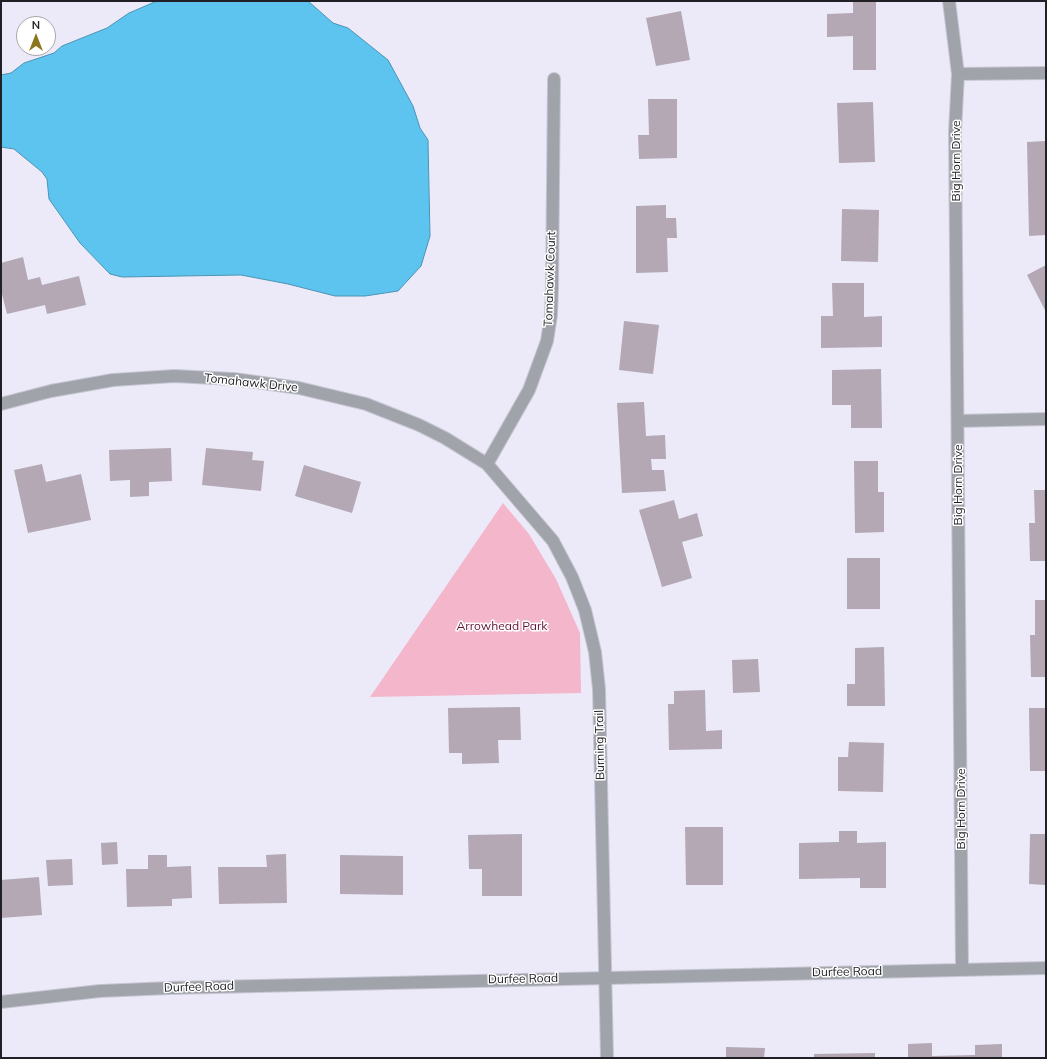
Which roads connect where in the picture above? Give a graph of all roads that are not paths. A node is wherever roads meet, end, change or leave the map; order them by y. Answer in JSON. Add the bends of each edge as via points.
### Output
{"nodes":[{"id":1,"x":949,"y":1,"type":"edge"},
{"id":2,"x":1046,"y":73,"type":"edge"},
{"id":3,"x":958,"y":74,"type":"junction"},
{"id":4,"x":554,"y":79,"type":"dead end"},
{"id":5,"x":1,"y":404,"type":"edge"},
{"id":6,"x":1046,"y":419,"type":"edge"},
{"id":7,"x":958,"y":421,"type":"junction"},
{"id":8,"x":487,"y":464,"type":"junction"},
{"id":9,"x":1046,"y":968,"type":"edge"},
{"id":10,"x":962,"y":970,"type":"junction"},
{"id":11,"x":605,"y":978,"type":"junction"},
{"id":12,"x":1,"y":1002,"type":"edge"},
{"id":13,"x":607,"y":1058,"type":"edge"}],
"edges":[{"from":1,"to":3,"type":"street","name":"Big Horn Drive"},
{"from":2,"to":3,"type":"street"},
{"from":3,"to":7,"type":"street","name":"Big Horn Drive","via":[[955,131]]},
{"from":4,"to":8,"type":"street","name":"Tomahawk Court","via":[[552,289],[547,341],[529,390]]},
{"from":5,"to":8,"type":"street","name":"Tomahawk Drive","via":[[51,391],[113,380],[174,376],[234,378],[299,388],[366,404],[446,438]]},
{"from":6,"to":7,"type":"street"},
{"from":7,"to":10,"type":"street","name":"Big Horn Drive"},
{"from":8,"to":11,"type":"street","name":"Burning Trail","via":[[553,541],[582,603],[595,652],[599,689]]},
{"from":9,"to":10,"type":"street","name":"Durfee Road"},
{"from":10,"to":11,"type":"street","name":"Durfee Road"},
{"from":11,"to":12,"type":"street","name":"Durfee Road","via":[[170,988],[92,992]]},
{"from":11,"to":13,"type":"street","name":"Burning Trail"}]}
